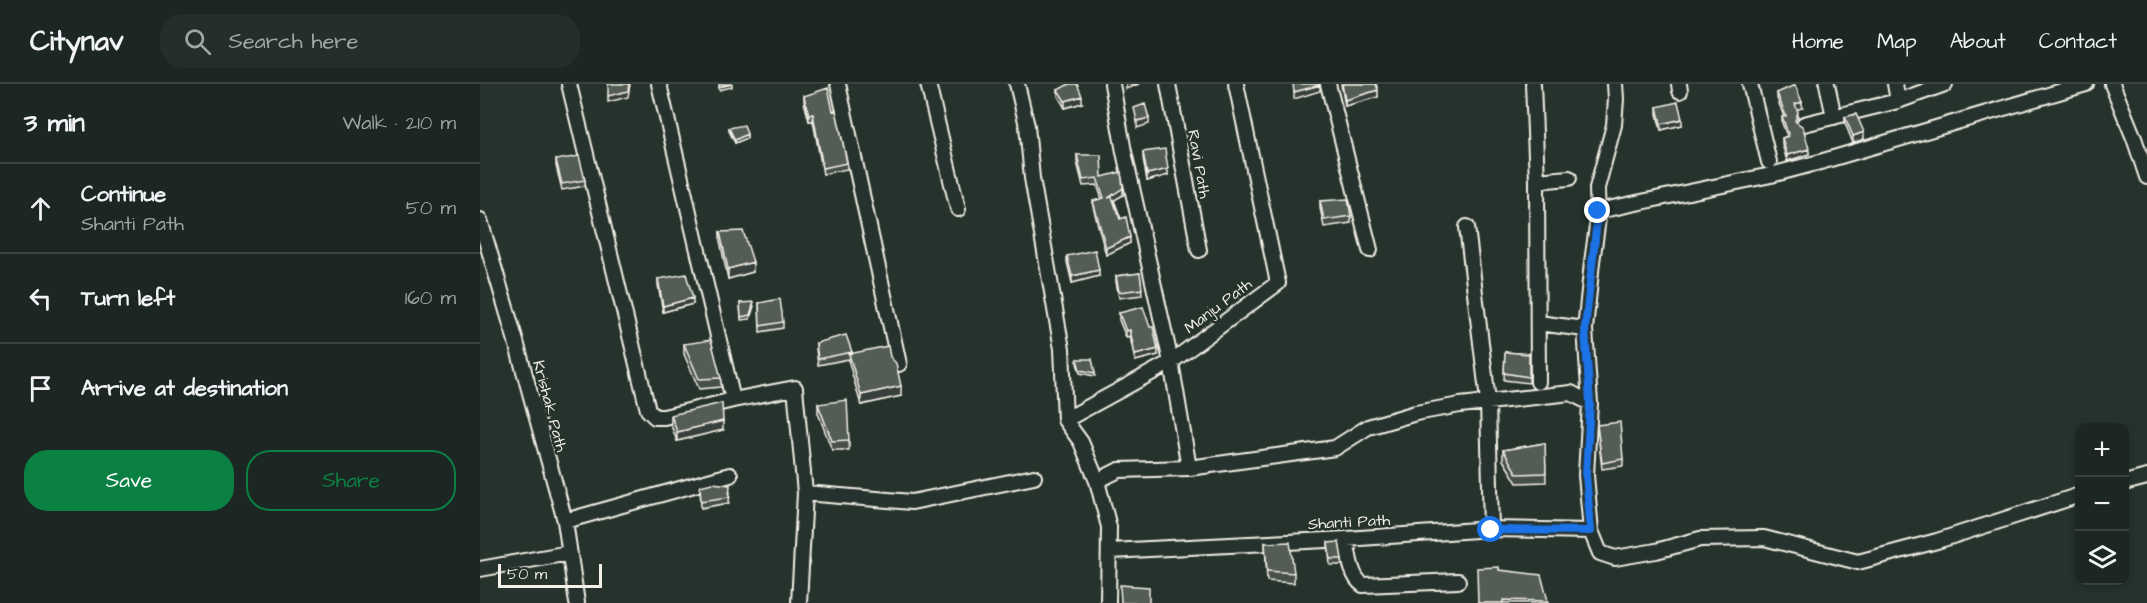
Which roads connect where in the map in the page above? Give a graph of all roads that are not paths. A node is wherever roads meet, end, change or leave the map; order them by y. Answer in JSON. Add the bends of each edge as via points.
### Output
{"nodes":[{"id":1,"x":569,"y":84,"type":"edge"},
{"id":2,"x":659,"y":84,"type":"edge"},
{"id":3,"x":838,"y":84,"type":"edge"},
{"id":4,"x":928,"y":84,"type":"edge"},
{"id":5,"x":1017,"y":84,"type":"edge"},
{"id":6,"x":1112,"y":84,"type":"edge"},
{"id":7,"x":1168,"y":84,"type":"edge"},
{"id":8,"x":1236,"y":84,"type":"edge"},
{"id":9,"x":1328,"y":84,"type":"edge"},
{"id":10,"x":1533,"y":84,"type":"edge"},
{"id":11,"x":1615,"y":84,"type":"edge"},
{"id":12,"x":1750,"y":84,"type":"edge"},
{"id":13,"x":1827,"y":84,"type":"edge"},
{"id":14,"x":1895,"y":84,"type":"edge"},
{"id":15,"x":1945,"y":84,"type":"edge"},
{"id":16,"x":2086,"y":84,"type":"edge"},
{"id":17,"x":2112,"y":84,"type":"edge"},
{"id":18,"x":1898,"y":101,"type":"junction"},
{"id":19,"x":1834,"y":117,"type":"junction"},
{"id":20,"x":1804,"y":124,"type":"dead end"},
{"id":21,"x":1769,"y":162,"type":"dead end"},
{"id":22,"x":2147,"y":177,"type":"edge"},
{"id":23,"x":1569,"y":178,"type":"dead end"},
{"id":24,"x":1537,"y":181,"type":"junction"},
{"id":25,"x":958,"y":209,"type":"dead end"},
{"id":26,"x":1598,"y":211,"type":"junction"},
{"id":27,"x":480,"y":220,"type":"edge"},
{"id":28,"x":1467,"y":227,"type":"dead end"},
{"id":29,"x":1198,"y":250,"type":"dead end"},
{"id":30,"x":1370,"y":250,"type":"dead end"},
{"id":31,"x":1538,"y":323,"type":"junction"},
{"id":32,"x":1585,"y":329,"type":"junction"},
{"id":33,"x":1171,"y":362,"type":"junction"},
{"id":34,"x":899,"y":363,"type":"edge"},
{"id":35,"x":1538,"y":382,"type":"dead end"},
{"id":36,"x":733,"y":400,"type":"junction"},
{"id":37,"x":1488,"y":401,"type":"junction"},
{"id":38,"x":1590,"y":403,"type":"junction"},
{"id":39,"x":1065,"y":420,"type":"junction"},
{"id":40,"x":1189,"y":468,"type":"junction"},
{"id":41,"x":730,"y":475,"type":"dead end"},
{"id":42,"x":1034,"y":477,"type":"dead end"},
{"id":43,"x":2147,"y":477,"type":"edge"},
{"id":44,"x":1097,"y":481,"type":"junction"},
{"id":45,"x":2129,"y":482,"type":"edge"},
{"id":46,"x":805,"y":493,"type":"junction"},
{"id":47,"x":2075,"y":496,"type":"edge"},
{"id":48,"x":565,"y":521,"type":"junction"},
{"id":49,"x":1491,"y":530,"type":"junction"},
{"id":50,"x":1591,"y":531,"type":"junction"},
{"id":51,"x":1346,"y":540,"type":"junction"},
{"id":52,"x":1110,"y":551,"type":"junction"},
{"id":53,"x":569,"y":553,"type":"junction"},
{"id":54,"x":480,"y":569,"type":"edge"},
{"id":55,"x":1458,"y":580,"type":"dead end"},
{"id":56,"x":577,"y":603,"type":"edge"},
{"id":57,"x":799,"y":603,"type":"edge"},
{"id":58,"x":1108,"y":603,"type":"edge"}],
"edges":[{"from":1,"to":36,"type":"street","via":[[648,410],[655,417],[664,417]]},
{"from":2,"to":36,"type":"street"},
{"from":3,"to":34,"type":"street"},
{"from":4,"to":25,"type":"street"},
{"from":5,"to":39,"type":"street","via":[[1062,349]]},
{"from":6,"to":33,"type":"street"},
{"from":7,"to":29,"type":"street","name":"Ravi Path"},
{"from":8,"to":33,"type":"street","name":"Manju Path","via":[[1278,283]]},
{"from":9,"to":30,"type":"street"},
{"from":10,"to":24,"type":"street"},
{"from":11,"to":26,"type":"street","via":[[1614,125],[1597,188]]},
{"from":12,"to":21,"type":"street"},
{"from":13,"to":19,"type":"street"},
{"from":14,"to":18,"type":"street"},
{"from":15,"to":18,"type":"street"},
{"from":16,"to":26,"type":"street","via":[[1771,175]]},
{"from":17,"to":22,"type":"street"},
{"from":18,"to":19,"type":"street"},
{"from":19,"to":20,"type":"street"},
{"from":23,"to":24,"type":"street"},
{"from":24,"to":31,"type":"street"},
{"from":26,"to":32,"type":"street"},
{"from":27,"to":48,"type":"street","name":"Krishak Path"},
{"from":28,"to":37,"type":"street"},
{"from":31,"to":32,"type":"street"},
{"from":31,"to":35,"type":"street"},
{"from":32,"to":38,"type":"street"},
{"from":33,"to":39,"type":"street","name":"Manju Path"},
{"from":33,"to":40,"type":"street"},
{"from":36,"to":46,"type":"street","via":[[795,388]]},
{"from":37,"to":38,"type":"street","via":[[1571,393]]},
{"from":37,"to":40,"type":"street","via":[[1416,413],[1368,427],[1335,448]]},
{"from":37,"to":49,"type":"street"},
{"from":38,"to":50,"type":"street","via":[[1586,475]]},
{"from":39,"to":44,"type":"street","via":[[1081,442]]},
{"from":40,"to":44,"type":"street","via":[[1119,470]]},
{"from":41,"to":48,"type":"street"},
{"from":42,"to":46,"type":"street","via":[[912,502]]},
{"from":43,"to":45,"type":"street"},
{"from":44,"to":52,"type":"street","via":[[1109,526]]},
{"from":46,"to":57,"type":"street"},
{"from":47,"to":50,"type":"street","via":[[1858,562],[1764,538],[1700,539],[1615,558],[1600,553]]},
{"from":48,"to":53,"type":"street","name":"Krishak Path"},
{"from":49,"to":50,"type":"street","name":"Shanti Path"},
{"from":49,"to":51,"type":"street","name":"Shanti Path"},
{"from":51,"to":52,"type":"street","name":"Shanti Path"},
{"from":51,"to":55,"type":"street","via":[[1354,575],[1363,585]]},
{"from":52,"to":58,"type":"street"},
{"from":53,"to":54,"type":"street"},
{"from":53,"to":56,"type":"street","name":"Krishak Path"}]}
